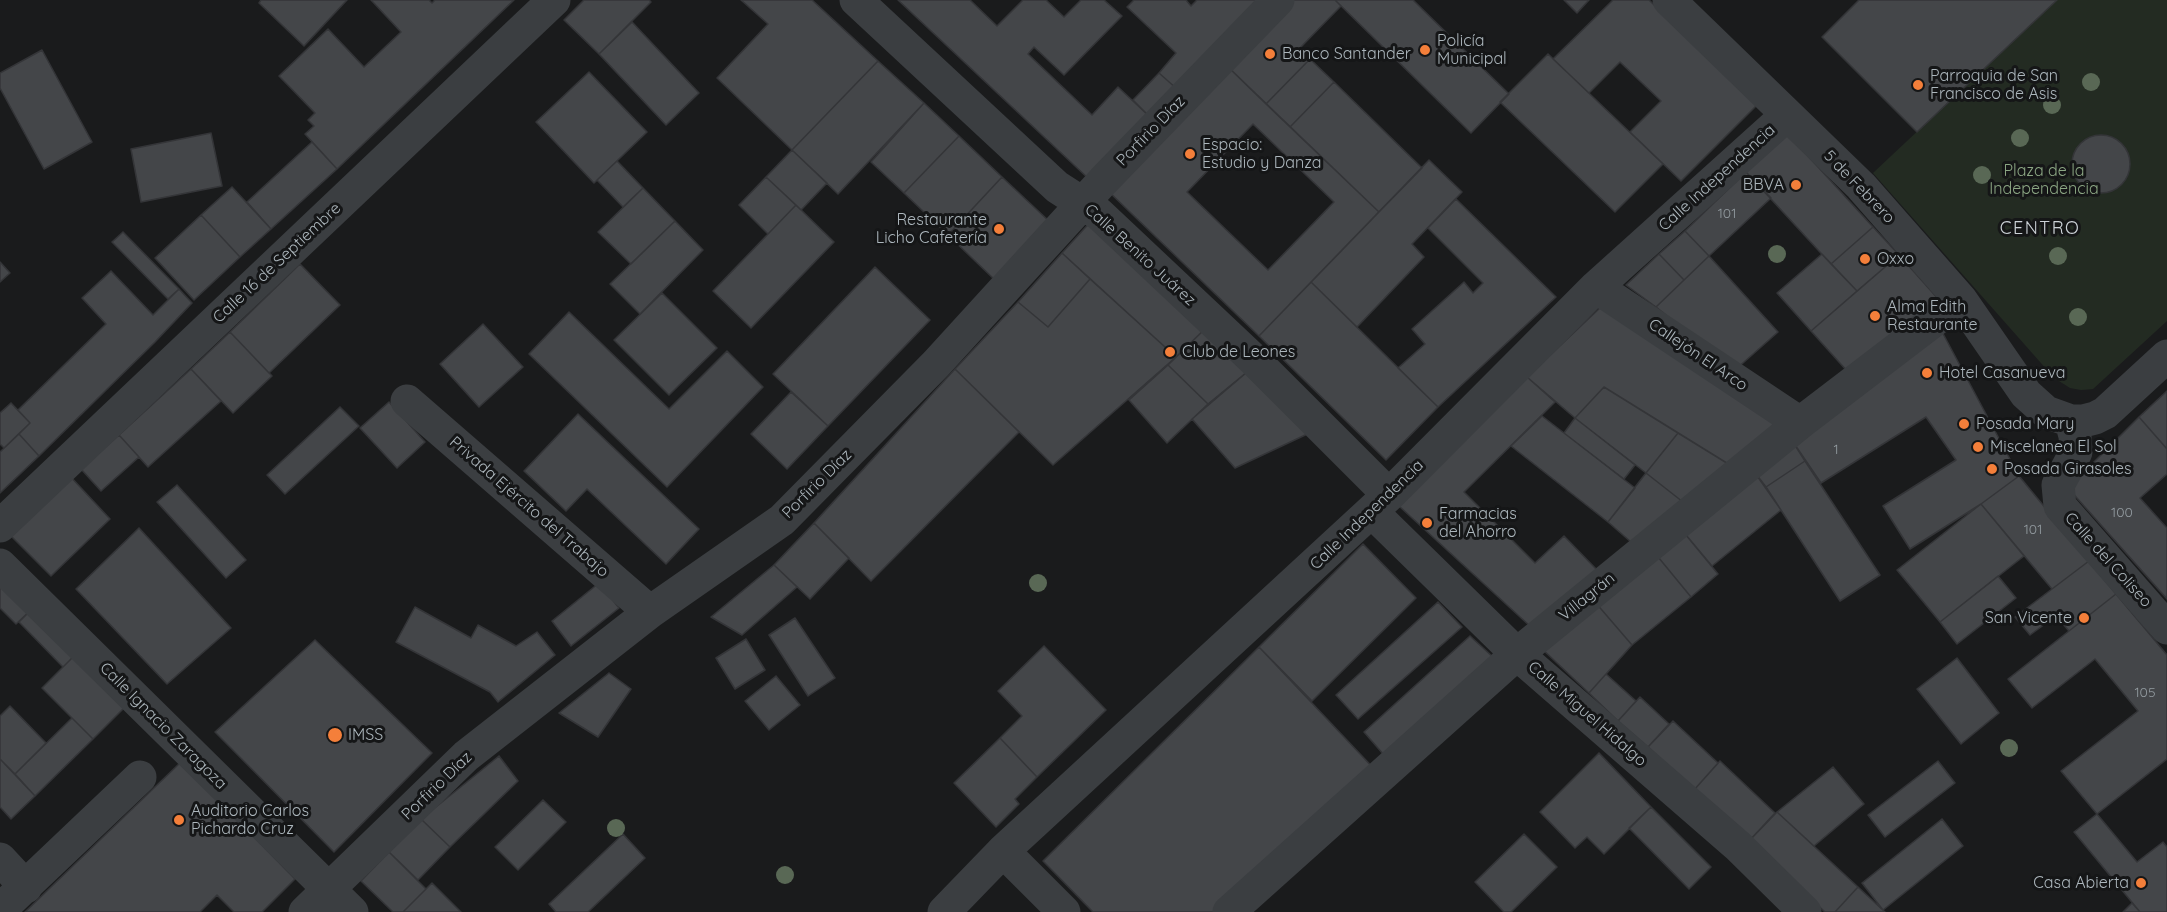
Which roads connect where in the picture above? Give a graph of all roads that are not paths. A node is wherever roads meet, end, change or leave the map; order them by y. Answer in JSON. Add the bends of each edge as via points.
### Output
{"nodes":[{"id":1,"x":554,"y":0,"type":"edge"},
{"id":2,"x":856,"y":0,"type":"edge"},
{"id":3,"x":1278,"y":0,"type":"edge"},
{"id":4,"x":1669,"y":0,"type":"edge"},
{"id":5,"x":1787,"y":115,"type":"junction"},
{"id":6,"x":1083,"y":204,"type":"junction"},
{"id":7,"x":1596,"y":287,"type":"junction"},
{"id":8,"x":1961,"y":300,"type":"junction"},
{"id":9,"x":2167,"y":356,"type":"edge"},
{"id":10,"x":407,"y":401,"type":"dead end"},
{"id":11,"x":2071,"y":421,"type":"junction"},
{"id":12,"x":1800,"y":423,"type":"junction"},
{"id":13,"x":1381,"y":504,"type":"junction"},
{"id":14,"x":0,"y":526,"type":"edge"},
{"id":15,"x":0,"y":565,"type":"edge"},
{"id":16,"x":650,"y":612,"type":"junction"},
{"id":17,"x":2167,"y":628,"type":"edge"},
{"id":18,"x":1517,"y":654,"type":"junction"},
{"id":19,"x":140,"y":777,"type":"dead end"},
{"id":20,"x":1003,"y":851,"type":"junction"},
{"id":21,"x":0,"y":859,"type":"edge"},
{"id":22,"x":26,"y":887,"type":"junction"},
{"id":23,"x":316,"y":900,"type":"edge"},
{"id":24,"x":0,"y":910,"type":"edge"},
{"id":25,"x":352,"y":912,"type":"edge"},
{"id":26,"x":944,"y":912,"type":"edge"},
{"id":27,"x":1064,"y":912,"type":"edge"},
{"id":28,"x":1229,"y":912,"type":"edge"},
{"id":29,"x":1805,"y":912,"type":"edge"}],
"edges":[{"from":1,"to":14,"type":"street","name":"Calle 16 de Septiembre"},
{"from":2,"to":6,"type":"street","name":"Calle Benito Juárez","via":[[1057,187]]},
{"from":3,"to":6,"type":"street","name":"Porfirio Díaz"},
{"from":4,"to":5,"type":"street","name":"5 de Febrero"},
{"from":5,"to":7,"type":"street","name":"Calle Independencia"},
{"from":5,"to":8,"type":"street","name":"5 de Febrero","via":[[1861,186]]},
{"from":6,"to":13,"type":"street","name":"Calle Benito Juárez","via":[[1099,214],[1254,360]]},
{"from":6,"to":16,"type":"street","name":"Porfirio Díaz","via":[[936,364],[782,520]]},
{"from":7,"to":12,"type":"street","name":"Callejón El Arco"},
{"from":7,"to":13,"type":"street","name":"Calle Independencia"},
{"from":8,"to":11,"type":"street","name":"5 de Febrero","via":[[2026,394],[2046,412]]},
{"from":8,"to":12,"type":"street","name":"Villagrán"},
{"from":9,"to":11,"type":"street","via":[[2105,413]]},
{"from":10,"to":16,"type":"street","name":"Privada Ejército del Trabajo"},
{"from":11,"to":17,"type":"street","name":"Calle del Coliseo","via":[[2076,452],[2058,485],[2060,506]]},
{"from":12,"to":18,"type":"street","name":"Villagrán"},
{"from":13,"to":18,"type":"street","name":"Calle Miguel Hidalgo"},
{"from":13,"to":20,"type":"street","name":"Calle Independencia"},
{"from":15,"to":23,"type":"street","name":"Calle Ignacio Zaragoza"},
{"from":16,"to":23,"type":"street","name":"Porfirio Díaz","via":[[466,756]]},
{"from":18,"to":28,"type":"street","name":"Villagrán"},
{"from":18,"to":29,"type":"street","name":"Calle Miguel Hidalgo","via":[[1738,846]]},
{"from":19,"to":22,"type":"street"},
{"from":20,"to":26,"type":"street","name":"Calle Independencia"},
{"from":20,"to":27,"type":"street"},
{"from":21,"to":22,"type":"street"},
{"from":22,"to":24,"type":"street"},
{"from":23,"to":25,"type":"street","name":"Calle Ignacio Zaragoza"}]}
